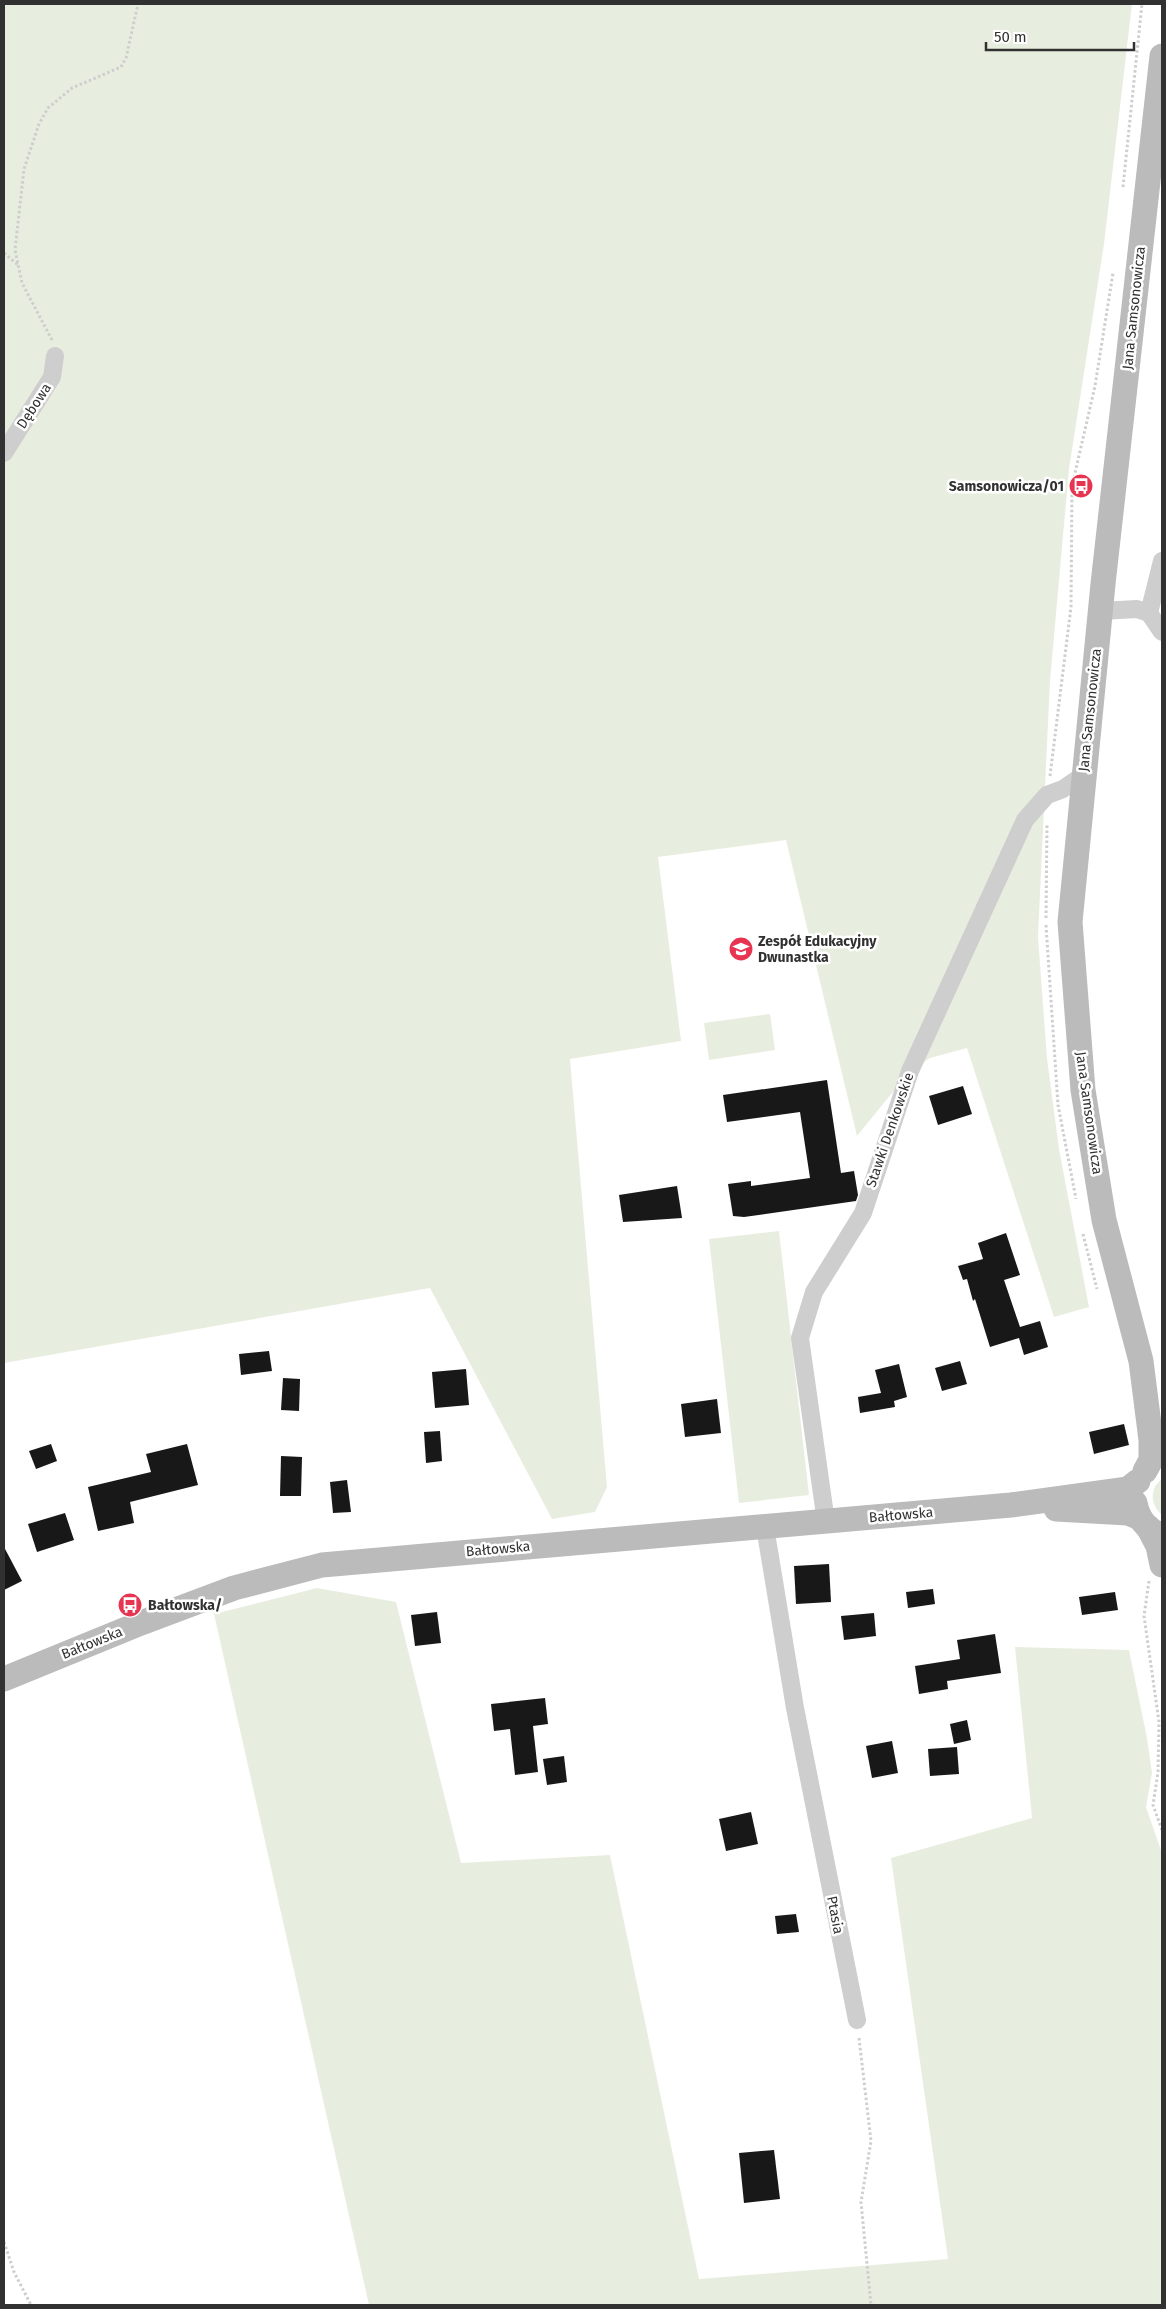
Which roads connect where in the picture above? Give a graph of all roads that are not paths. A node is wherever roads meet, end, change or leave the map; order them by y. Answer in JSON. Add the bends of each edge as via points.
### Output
{"nodes":[{"id":1,"x":1162,"y":56,"type":"edge"},
{"id":2,"x":55,"y":356,"type":"road end"},
{"id":3,"x":4,"y":453,"type":"edge"},
{"id":4,"x":1162,"y":561,"type":"edge"},
{"id":5,"x":1101,"y":611,"type":"junction"},
{"id":6,"x":1149,"y":613,"type":"junction"},
{"id":7,"x":1162,"y":632,"type":"edge"},
{"id":8,"x":1083,"y":775,"type":"junction"},
{"id":9,"x":1141,"y":1361,"type":"junction"},
{"id":10,"x":1162,"y":1410,"type":"edge"},
{"id":11,"x":1148,"y":1471,"type":"edge"},
{"id":12,"x":1011,"y":1505,"type":"junction"},
{"id":13,"x":826,"y":1522,"type":"junction"},
{"id":14,"x":765,"y":1527,"type":"junction"},
{"id":15,"x":1150,"y":1527,"type":"edge"},
{"id":16,"x":1156,"y":1572,"type":"edge"},
{"id":17,"x":4,"y":1679,"type":"edge"},
{"id":18,"x":857,"y":2020,"type":"road end"}],
"edges":[{"from":1,"to":5,"type":"main road","name":"Jana Samsonowicza"},
{"from":2,"to":3,"type":"street","name":"Dębowa","via":[[52,377]]},
{"from":4,"to":6,"type":"street"},
{"from":5,"to":6,"type":"street","via":[[1137,609]]},
{"from":5,"to":8,"type":"main road","name":"Jana Samsonowicza"},
{"from":6,"to":7,"type":"street"},
{"from":8,"to":9,"type":"main road","name":"Jana Samsonowicza","via":[[1070,922],[1083,1090],[1104,1220]]},
{"from":8,"to":13,"type":"street","name":"Stawki Denkowskie","via":[[1063,789],[1046,795],[1025,820],[910,1071],[863,1213],[814,1292],[800,1338]]},
{"from":9,"to":10,"type":"main road","name":"Jana Samsonowicza"},
{"from":9,"to":11,"type":"main road","name":"Jana Samsonowicza","via":[[1151,1440]]},
{"from":11,"to":12,"type":"main road","name":"Bałtowska","via":[[1128,1489]]},
{"from":11,"to":15,"type":"main road","name":"Jana Samsonowicza","via":[[1135,1493],[1136,1506]]},
{"from":12,"to":13,"type":"main road","name":"Bałtowska"},
{"from":12,"to":15,"type":"main road","name":"Bałtowska","via":[[1128,1514]]},
{"from":13,"to":14,"type":"main road","name":"Bałtowska"},
{"from":14,"to":17,"type":"main road","name":"Bałtowska","via":[[322,1565],[234,1588]]},
{"from":14,"to":18,"type":"street","name":"Ptasia","via":[[794,1708]]},
{"from":15,"to":16,"type":"main road","name":"Jana Samsonowicza","via":[[1158,1546]]}]}
